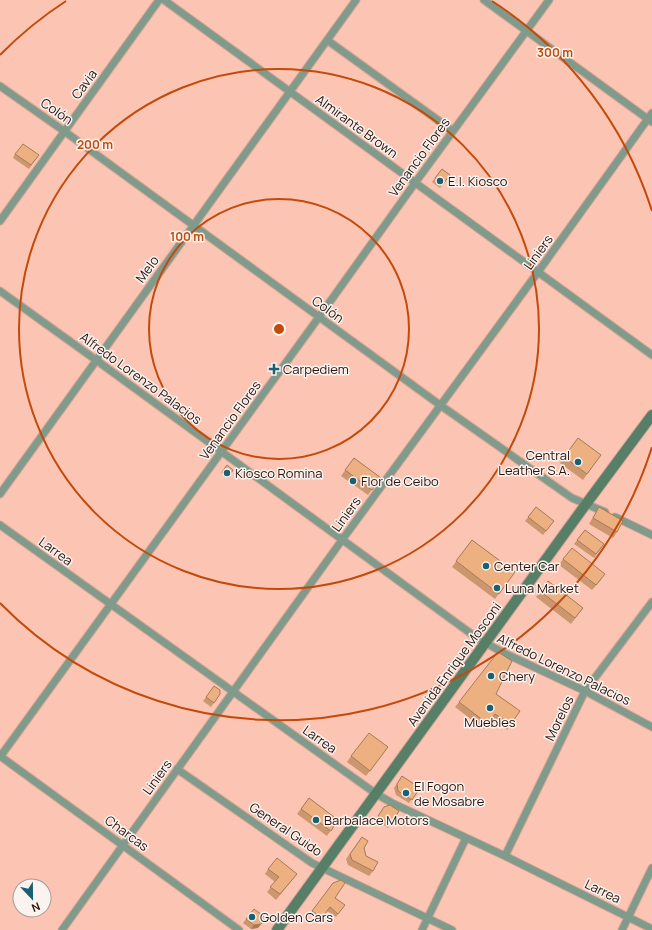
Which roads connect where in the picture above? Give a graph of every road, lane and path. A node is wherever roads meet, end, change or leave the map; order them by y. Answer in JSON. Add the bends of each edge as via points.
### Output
{"nodes":[{"id":1,"x":159,"y":0,"type":"edge"},
{"id":2,"x":164,"y":0,"type":"edge"},
{"id":3,"x":356,"y":0,"type":"edge"},
{"id":4,"x":484,"y":0,"type":"edge"},
{"id":5,"x":550,"y":0,"type":"edge"},
{"id":6,"x":527,"y":31,"type":"junction"},
{"id":7,"x":327,"y":40,"type":"junction"},
{"id":8,"x":0,"y":86,"type":"edge"},
{"id":9,"x":290,"y":91,"type":"junction"},
{"id":10,"x":651,"y":118,"type":"edge"},
{"id":11,"x":64,"y":131,"type":"junction"},
{"id":12,"x":453,"y":131,"type":"junction"},
{"id":13,"x":414,"y":183,"type":"junction"},
{"id":14,"x":0,"y":221,"type":"edge"},
{"id":15,"x":193,"y":225,"type":"junction"},
{"id":16,"x":538,"y":272,"type":"junction"},
{"id":17,"x":0,"y":291,"type":"edge"},
{"id":18,"x":320,"y":317,"type":"junction"},
{"id":19,"x":652,"y":355,"type":"edge"},
{"id":20,"x":96,"y":360,"type":"junction"},
{"id":21,"x":440,"y":405,"type":"junction"},
{"id":22,"x":652,"y":415,"type":"edge"},
{"id":23,"x":222,"y":451,"type":"junction"},
{"id":24,"x":0,"y":494,"type":"edge"},
{"id":25,"x":586,"y":504,"type":"junction"},
{"id":26,"x":0,"y":525,"type":"edge"},
{"id":27,"x":652,"y":535,"type":"edge"},
{"id":28,"x":342,"y":540,"type":"junction"},
{"id":29,"x":652,"y":602,"type":"edge"},
{"id":30,"x":111,"y":606,"type":"junction"},
{"id":31,"x":486,"y":643,"type":"junction"},
{"id":32,"x":586,"y":691,"type":"junction"},
{"id":33,"x":232,"y":692,"type":"junction"},
{"id":34,"x":652,"y":727,"type":"edge"},
{"id":35,"x":0,"y":756,"type":"edge"},
{"id":36,"x":177,"y":769,"type":"junction"},
{"id":37,"x":375,"y":793,"type":"junction"},
{"id":38,"x":466,"y":838,"type":"junction"},
{"id":39,"x":123,"y":845,"type":"junction"},
{"id":40,"x":505,"y":856,"type":"junction"},
{"id":41,"x":322,"y":867,"type":"junction"},
{"id":42,"x":652,"y":868,"type":"edge"},
{"id":43,"x":628,"y":917,"type":"junction"},
{"id":44,"x":428,"y":918,"type":"junction"},
{"id":45,"x":652,"y":929,"type":"edge"},
{"id":46,"x":62,"y":930,"type":"edge"},
{"id":47,"x":239,"y":930,"type":"edge"},
{"id":48,"x":277,"y":930,"type":"edge"},
{"id":49,"x":422,"y":930,"type":"edge"},
{"id":50,"x":452,"y":930,"type":"edge"},
{"id":51,"x":622,"y":930,"type":"edge"}],
"edges":[{"from":1,"to":11,"type":"street","name":"Cavia"},
{"from":2,"to":9,"type":"street","name":"Almirante Brown"},
{"from":3,"to":7,"type":"street","name":"Melo"},
{"from":4,"to":6,"type":"street"},
{"from":5,"to":6,"type":"street","name":"Venancio Flores"},
{"from":6,"to":10,"type":"street"},
{"from":6,"to":12,"type":"street","name":"Venancio Flores"},
{"from":7,"to":9,"type":"street","name":"Melo"},
{"from":7,"to":12,"type":"street"},
{"from":8,"to":11,"type":"street","name":"Colón"},
{"from":9,"to":13,"type":"street","name":"Almirante Brown"},
{"from":9,"to":15,"type":"street","name":"Melo"},
{"from":10,"to":16,"type":"street","name":"Liniers"},
{"from":11,"to":14,"type":"street","name":"Cavia"},
{"from":11,"to":15,"type":"street","name":"Colón"},
{"from":12,"to":13,"type":"street","name":"Venancio Flores"},
{"from":13,"to":16,"type":"street","name":"Almirante Brown"},
{"from":13,"to":18,"type":"street","name":"Venancio Flores"},
{"from":15,"to":18,"type":"street","name":"Colón"},
{"from":15,"to":20,"type":"street","name":"Melo"},
{"from":16,"to":19,"type":"street","name":"Almirante Brown"},
{"from":16,"to":21,"type":"street","name":"Liniers"},
{"from":17,"to":20,"type":"street","name":"Alfredo Lorenzo Palacios"},
{"from":18,"to":21,"type":"street","name":"Colón"},
{"from":18,"to":23,"type":"street","name":"Venancio Flores"},
{"from":20,"to":23,"type":"street","name":"Alfredo Lorenzo Palacios"},
{"from":20,"to":24,"type":"street","name":"Melo"},
{"from":21,"to":25,"type":"street","name":"Colón","via":[[572,498]]},
{"from":21,"to":28,"type":"street","name":"Liniers"},
{"from":22,"to":25,"type":"main road","name":"Avenida Enrique Mosconi"},
{"from":23,"to":28,"type":"street","name":"Alfredo Lorenzo Palacios"},
{"from":23,"to":30,"type":"street","name":"Venancio Flores"},
{"from":25,"to":27,"type":"street","name":"Colón"},
{"from":25,"to":31,"type":"main road","name":"Avenida Enrique Mosconi"},
{"from":26,"to":30,"type":"street","name":"Larrea"},
{"from":28,"to":31,"type":"street","name":"Alfredo Lorenzo Palacios"},
{"from":28,"to":33,"type":"street","name":"Liniers"},
{"from":29,"to":32,"type":"street","name":"Morelos"},
{"from":30,"to":33,"type":"street","name":"Larrea"},
{"from":30,"to":35,"type":"street","name":"Venancio Flores"},
{"from":31,"to":32,"type":"street","name":"Alfredo Lorenzo Palacios"},
{"from":31,"to":37,"type":"main road","name":"Avenida Enrique Mosconi"},
{"from":32,"to":34,"type":"street","name":"Alfredo Lorenzo Palacios"},
{"from":32,"to":40,"type":"street","name":"Morelos"},
{"from":33,"to":36,"type":"street","name":"Liniers"},
{"from":33,"to":37,"type":"street","name":"Larrea"},
{"from":35,"to":39,"type":"street","name":"Charcas"},
{"from":36,"to":39,"type":"street","name":"Liniers"},
{"from":36,"to":41,"type":"street","name":"General Guido","via":[[312,863]]},
{"from":37,"to":38,"type":"street","name":"Larrea"},
{"from":37,"to":41,"type":"main road","name":"Avenida Enrique Mosconi"},
{"from":38,"to":40,"type":"street","name":"Larrea"},
{"from":38,"to":44,"type":"street"},
{"from":39,"to":46,"type":"street","name":"Liniers"},
{"from":39,"to":47,"type":"street","name":"Charcas"},
{"from":40,"to":43,"type":"street","name":"Larrea"},
{"from":41,"to":44,"type":"street","name":"General Guido"},
{"from":41,"to":48,"type":"main road","name":"Avenida Enrique Mosconi"},
{"from":42,"to":43,"type":"street"},
{"from":43,"to":45,"type":"street","name":"Larrea"},
{"from":43,"to":51,"type":"street"},
{"from":44,"to":49,"type":"street"},
{"from":44,"to":50,"type":"street","name":"General Guido"}]}
